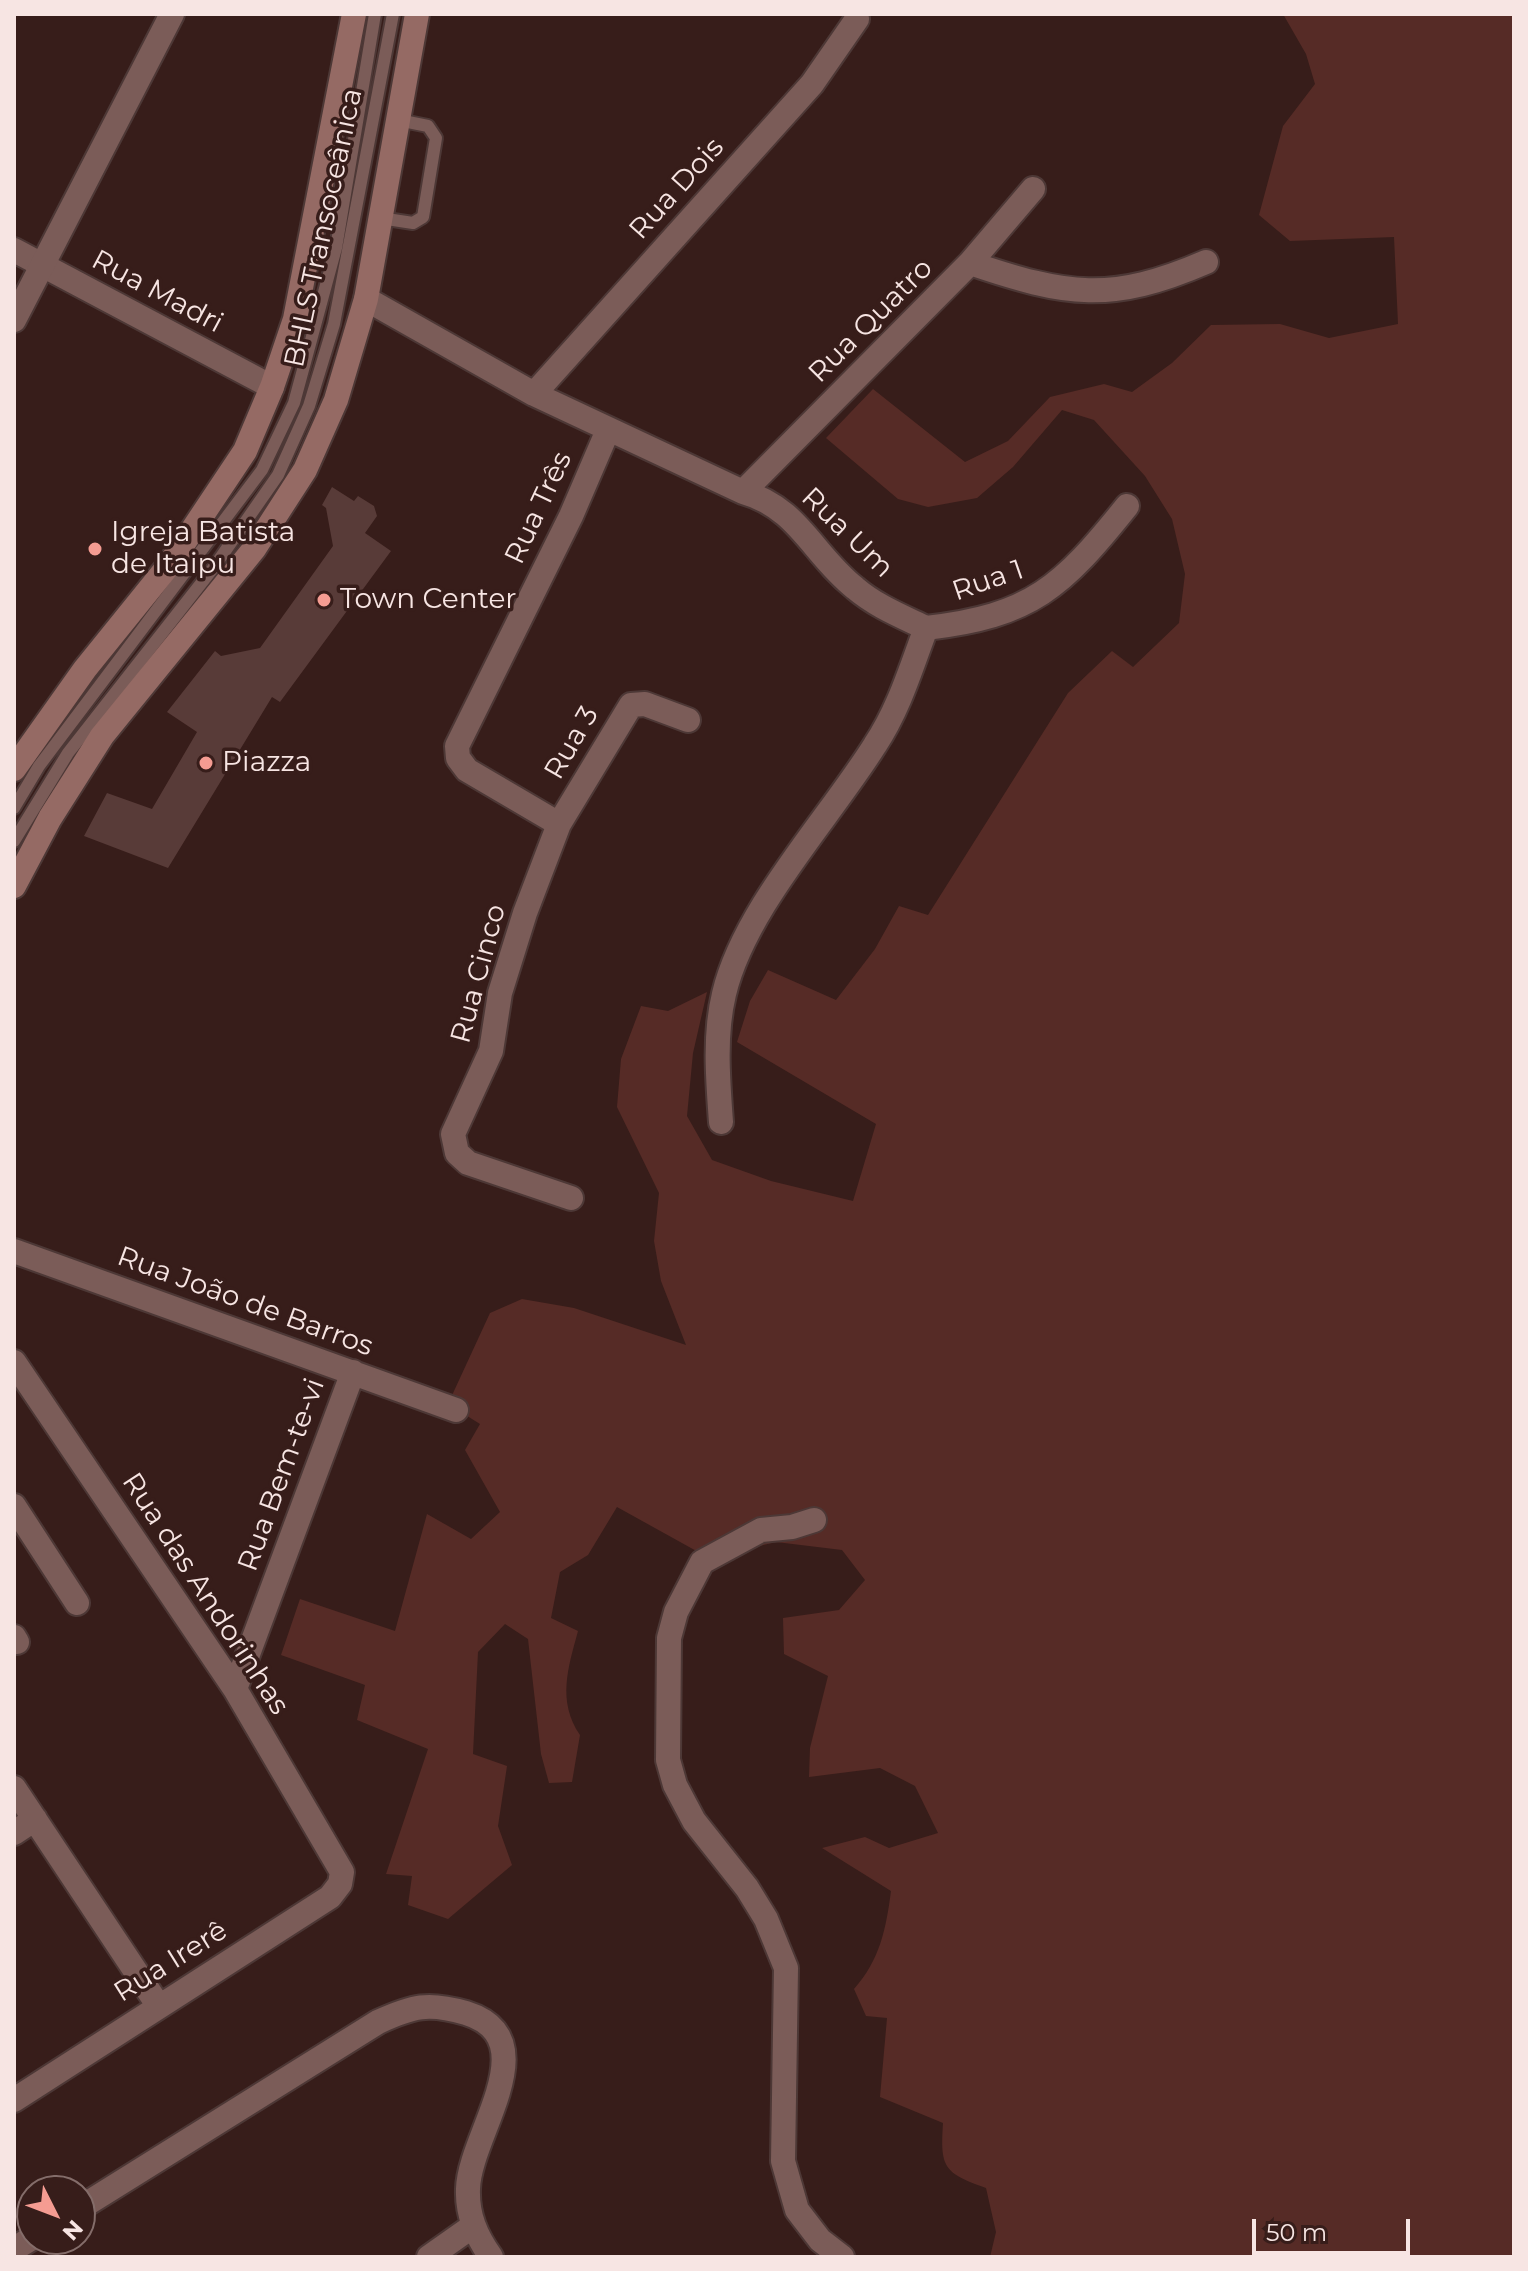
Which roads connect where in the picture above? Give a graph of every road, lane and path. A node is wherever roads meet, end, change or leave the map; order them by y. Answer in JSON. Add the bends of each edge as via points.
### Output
{"nodes":[{"id":1,"x":172,"y":14,"type":"edge"},
{"id":2,"x":354,"y":14,"type":"edge"},
{"id":3,"x":375,"y":14,"type":"edge"},
{"id":4,"x":393,"y":14,"type":"edge"},
{"id":5,"x":417,"y":14,"type":"edge"},
{"id":6,"x":857,"y":19,"type":"dead end"},
{"id":7,"x":398,"y":120,"type":"junction"},
{"id":8,"x":1033,"y":189,"type":"dead end"},
{"id":9,"x":380,"y":218,"type":"junction"},
{"id":10,"x":14,"y":250,"type":"edge"},
{"id":11,"x":1206,"y":262,"type":"dead end"},
{"id":12,"x":970,"y":263,"type":"junction"},
{"id":13,"x":43,"y":266,"type":"junction"},
{"id":14,"x":366,"y":299,"type":"junction"},
{"id":15,"x":14,"y":320,"type":"edge"},
{"id":16,"x":272,"y":387,"type":"junction"},
{"id":17,"x":534,"y":394,"type":"junction"},
{"id":18,"x":608,"y":430,"type":"junction"},
{"id":19,"x":743,"y":492,"type":"junction"},
{"id":20,"x":1127,"y":506,"type":"dead end"},
{"id":21,"x":926,"y":628,"type":"junction"},
{"id":22,"x":688,"y":720,"type":"dead end"},
{"id":23,"x":14,"y":769,"type":"edge"},
{"id":24,"x":14,"y":808,"type":"edge"},
{"id":25,"x":559,"y":824,"type":"junction"},
{"id":26,"x":20,"y":849,"type":"edge"},
{"id":27,"x":14,"y":886,"type":"edge"},
{"id":28,"x":721,"y":1122,"type":"dead end"},
{"id":29,"x":571,"y":1198,"type":"dead end"},
{"id":30,"x":14,"y":1251,"type":"edge"},
{"id":31,"x":14,"y":1362,"type":"edge"},
{"id":32,"x":353,"y":1372,"type":"junction"},
{"id":33,"x":456,"y":1410,"type":"dead end"},
{"id":34,"x":14,"y":1506,"type":"edge"},
{"id":35,"x":814,"y":1520,"type":"dead end"},
{"id":36,"x":77,"y":1603,"type":"dead end"},
{"id":37,"x":235,"y":1689,"type":"junction"},
{"id":38,"x":14,"y":1788,"type":"edge"},
{"id":39,"x":35,"y":1819,"type":"junction"},
{"id":40,"x":14,"y":1833,"type":"edge"},
{"id":41,"x":339,"y":1862,"type":"joint"},
{"id":42,"x":158,"y":2005,"type":"junction"},
{"id":43,"x":14,"y":2100,"type":"edge"},
{"id":44,"x":96,"y":2198,"type":"edge"},
{"id":45,"x":473,"y":2226,"type":"junction"},
{"id":46,"x":429,"y":2257,"type":"edge"},
{"id":47,"x":491,"y":2257,"type":"edge"},
{"id":48,"x":842,"y":2257,"type":"edge"}],
"edges":[{"from":1,"to":13,"type":"street"},
{"from":2,"to":16,"type":"main road","via":[[309,256]]},
{"from":3,"to":24,"type":"lane","name":"BHLS Transoceânica","via":[[336,248],[294,403],[262,470],[39,766]]},
{"from":4,"to":26,"type":"lane","name":"BHLS Transoceânica","via":[[334,324],[309,406],[278,475],[214,567],[84,731]]},
{"from":5,"to":7,"type":"main road"},
{"from":6,"to":17,"type":"street","name":"Rua Dois","via":[[812,84]]},
{"from":7,"to":9,"type":"main road"},
{"from":7,"to":9,"type":"lane","via":[[428,126],[436,138],[423,217],[413,223]]},
{"from":8,"to":12,"type":"street"},
{"from":9,"to":14,"type":"main road"},
{"from":10,"to":13,"type":"street","name":"Rua Madri"},
{"from":11,"to":12,"type":"street","name":"Rua Quatro","via":[[1158,283],[1118,292],[1021,281]]},
{"from":12,"to":19,"type":"street","name":"Rua Quatro"},
{"from":13,"to":15,"type":"street"},
{"from":13,"to":16,"type":"street","name":"Rua Madri"},
{"from":14,"to":17,"type":"street","name":"Rua Um"},
{"from":14,"to":26,"type":"main road","via":[[336,400],[305,470],[254,549],[102,736]]},
{"from":16,"to":23,"type":"main road","via":[[245,451],[169,565]]},
{"from":17,"to":18,"type":"street","name":"Rua Um"},
{"from":18,"to":19,"type":"street","name":"Rua Um"},
{"from":18,"to":25,"type":"street","name":"Rua Três","via":[[571,516],[458,739],[458,758],[467,770]]},
{"from":19,"to":21,"type":"street","name":"Rua Um","via":[[769,500],[791,516],[856,590]]},
{"from":20,"to":21,"type":"street","name":"Rua 1","via":[[1071,572],[1040,597],[1002,613]]},
{"from":21,"to":28,"type":"street","via":[[899,702],[876,744],[735,958],[723,996]]},
{"from":22,"to":25,"type":"street","name":"Rua 3","via":[[645,704],[631,705]]},
{"from":25,"to":29,"type":"street","name":"Rua Cinco","via":[[500,993],[491,1051],[456,1122],[453,1144],[468,1163]]},
{"from":26,"to":27,"type":"main road"},
{"from":30,"to":32,"type":"street","name":"Rua João de Barros"},
{"from":31,"to":37,"type":"street","name":"Rua das Andorinhas"},
{"from":32,"to":33,"type":"street","name":"Rua João de Barros"},
{"from":32,"to":37,"type":"street","name":"Rua Bem-te-vi"},
{"from":34,"to":36,"type":"street"},
{"from":35,"to":48,"type":"street","via":[[761,1530],[702,1562],[669,1638],[668,1760],[694,1821],[747,1888],[786,1968],[783,2161],[797,2210],[820,2240]]},
{"from":37,"to":41,"type":"street","name":"Rua das Andorinhas"},
{"from":38,"to":39,"type":"street"},
{"from":39,"to":40,"type":"street"},
{"from":39,"to":42,"type":"street"},
{"from":41,"to":42,"type":"street","name":"Rua Irerê","via":[[340,1884],[330,1897]]},
{"from":42,"to":43,"type":"street","name":"Rua Irerê"},
{"from":44,"to":45,"type":"street","via":[[378,2022],[415,2005],[480,2018],[501,2039],[504,2063],[497,2097],[468,2188]]},
{"from":45,"to":46,"type":"street"},
{"from":45,"to":47,"type":"street"}]}
